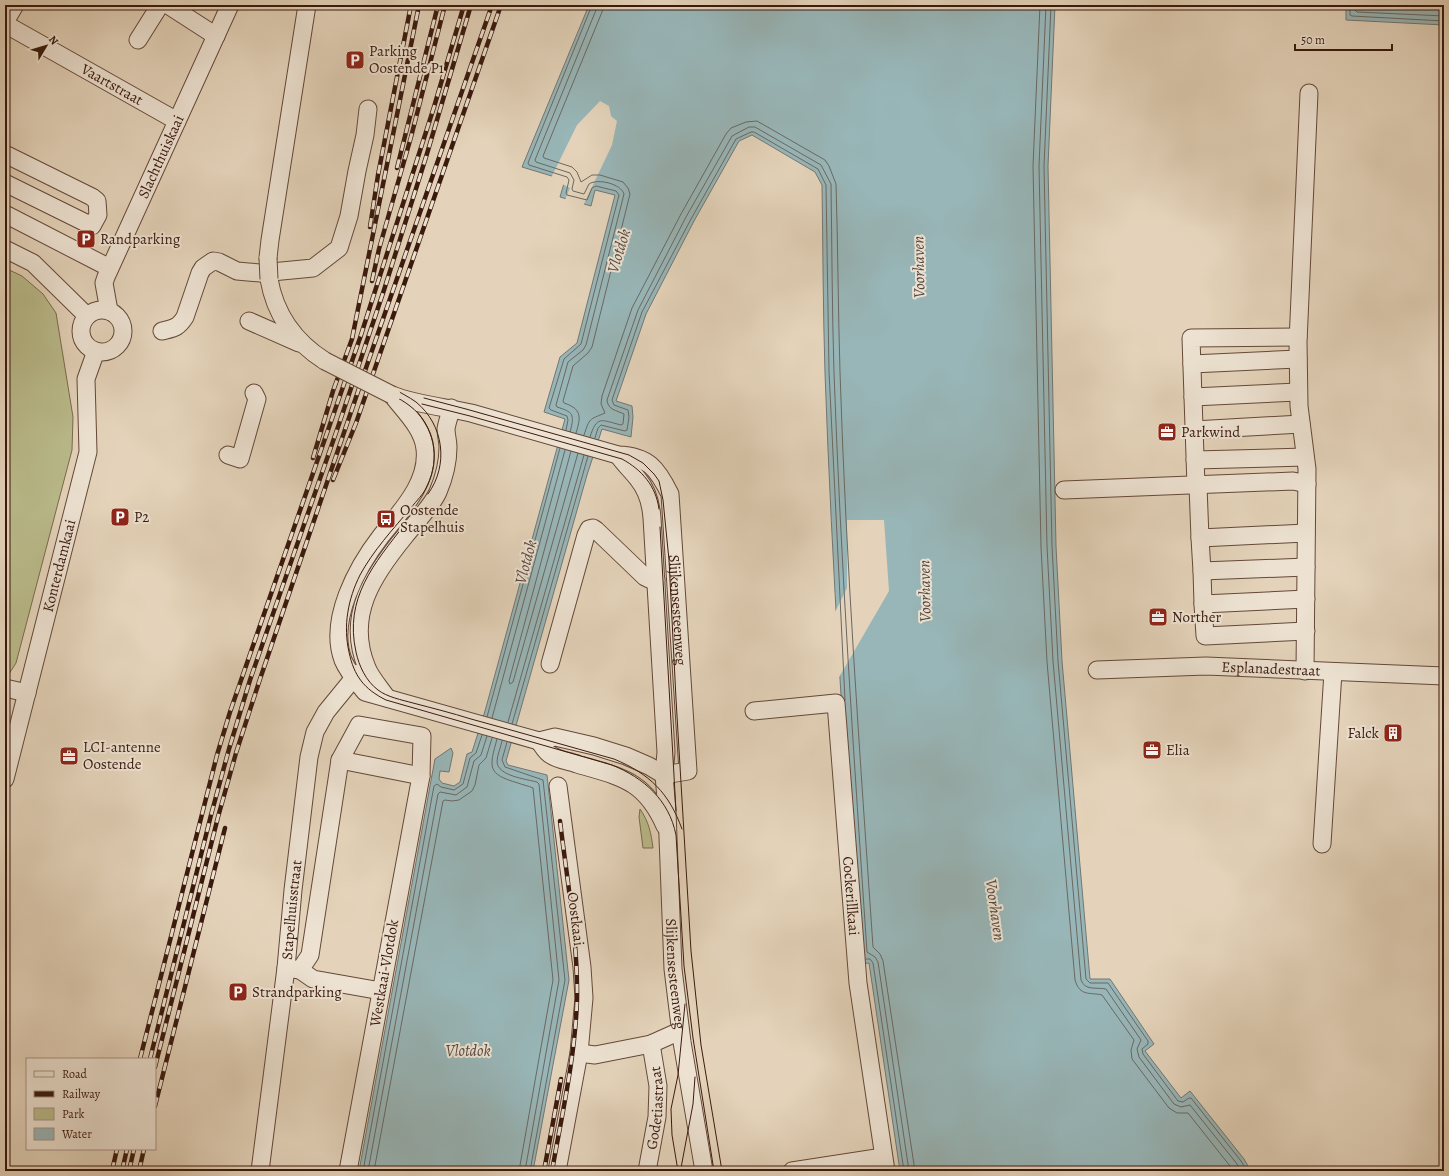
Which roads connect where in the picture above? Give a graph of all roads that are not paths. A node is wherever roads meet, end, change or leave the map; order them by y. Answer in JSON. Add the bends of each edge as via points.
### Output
{"nodes":[{"id":1,"x":15,"y":5,"type":"edge"},
{"id":2,"x":160,"y":5,"type":"edge"},
{"id":3,"x":168,"y":5,"type":"edge"},
{"id":4,"x":230,"y":5,"type":"edge"},
{"id":5,"x":307,"y":5,"type":"edge"},
{"id":6,"x":314,"y":5,"type":"edge"},
{"id":7,"x":5,"y":23,"type":"edge"},
{"id":8,"x":216,"y":36,"type":"junction"},
{"id":9,"x":138,"y":40,"type":"dead end"},
{"id":10,"x":1309,"y":93,"type":"dead end"},
{"id":11,"x":368,"y":110,"type":"dead end"},
{"id":12,"x":177,"y":121,"type":"junction"},
{"id":13,"x":5,"y":154,"type":"edge"},
{"id":14,"x":5,"y":183,"type":"edge"},
{"id":15,"x":5,"y":214,"type":"edge"},
{"id":16,"x":5,"y":249,"type":"edge"},
{"id":17,"x":272,"y":258,"type":"junction"},
{"id":18,"x":104,"y":265,"type":"dead end"},
{"id":19,"x":280,"y":306,"type":"junction"},
{"id":20,"x":108,"y":311,"type":"junction"},
{"id":21,"x":87,"y":316,"type":"junction"},
{"id":22,"x":249,"y":322,"type":"dead end"},
{"id":23,"x":162,"y":331,"type":"dead end"},
{"id":24,"x":1298,"y":337,"type":"junction"},
{"id":25,"x":303,"y":345,"type":"junction"},
{"id":26,"x":96,"y":351,"type":"junction"},
{"id":27,"x":327,"y":355,"type":"junction"},
{"id":28,"x":1298,"y":359,"type":"junction"},
{"id":29,"x":1192,"y":364,"type":"junction"},
{"id":30,"x":393,"y":392,"type":"junction"},
{"id":31,"x":1298,"y":392,"type":"junction"},
{"id":32,"x":254,"y":393,"type":"dead end"},
{"id":33,"x":1193,"y":397,"type":"junction"},
{"id":34,"x":450,"y":408,"type":"junction"},
{"id":35,"x":1301,"y":424,"type":"junction"},
{"id":36,"x":1194,"y":430,"type":"junction"},
{"id":37,"x":228,"y":455,"type":"dead end"},
{"id":38,"x":617,"y":455,"type":"junction"},
{"id":39,"x":1305,"y":457,"type":"junction"},
{"id":40,"x":1195,"y":460,"type":"junction"},
{"id":41,"x":1306,"y":484,"type":"junction"},
{"id":42,"x":1197,"y":486,"type":"junction"},
{"id":43,"x":1064,"y":490,"type":"dead end"},
{"id":44,"x":1306,"y":533,"type":"junction"},
{"id":45,"x":1200,"y":538,"type":"junction"},
{"id":46,"x":1306,"y":567,"type":"junction"},
{"id":47,"x":1202,"y":571,"type":"junction"},
{"id":48,"x":656,"y":580,"type":"junction"},
{"id":49,"x":1306,"y":599,"type":"junction"},
{"id":50,"x":1203,"y":604,"type":"junction"},
{"id":51,"x":1306,"y":632,"type":"junction"},
{"id":52,"x":550,"y":664,"type":"dead end"},
{"id":53,"x":1097,"y":670,"type":"dead end"},
{"id":54,"x":1306,"y":671,"type":"junction"},
{"id":55,"x":1333,"y":672,"type":"junction"},
{"id":56,"x":360,"y":674,"type":"junction"},
{"id":57,"x":1444,"y":676,"type":"edge"},
{"id":58,"x":5,"y":688,"type":"edge"},
{"id":59,"x":27,"y":693,"type":"junction"},
{"id":60,"x":754,"y":711,"type":"dead end"},
{"id":61,"x":539,"y":741,"type":"junction"},
{"id":62,"x":340,"y":760,"type":"junction"},
{"id":63,"x":421,"y":776,"type":"junction"},
{"id":64,"x":664,"y":776,"type":"junction"},
{"id":65,"x":5,"y":779,"type":"edge"},
{"id":66,"x":558,"y":786,"type":"dead end"},
{"id":67,"x":668,"y":833,"type":"junction"},
{"id":68,"x":1322,"y":844,"type":"dead end"},
{"id":69,"x":293,"y":969,"type":"junction"},
{"id":70,"x":381,"y":991,"type":"junction"},
{"id":71,"x":680,"y":1031,"type":"junction"},
{"id":72,"x":651,"y":1044,"type":"junction"},
{"id":73,"x":579,"y":1053,"type":"junction"},
{"id":74,"x":884,"y":1164,"type":"edge"},
{"id":75,"x":260,"y":1171,"type":"edge"},
{"id":76,"x":348,"y":1171,"type":"edge"},
{"id":77,"x":557,"y":1171,"type":"edge"},
{"id":78,"x":647,"y":1171,"type":"edge"},
{"id":79,"x":704,"y":1171,"type":"edge"},
{"id":80,"x":792,"y":1171,"type":"edge"}],
"edges":[{"from":1,"to":7,"type":"street"},
{"from":2,"to":9,"type":"street"},
{"from":3,"to":8,"type":"street"},
{"from":4,"to":8,"type":"street","name":"Slachthuiskaai"},
{"from":5,"to":17,"type":"street"},
{"from":6,"to":17,"type":"street"},
{"from":7,"to":12,"type":"street","name":"Vaartstraat"},
{"from":8,"to":12,"type":"street","name":"Slachthuiskaai"},
{"from":10,"to":24,"type":"street"},
{"from":11,"to":23,"type":"street","via":[[349,216],[339,248],[313,268],[261,273],[237,270],[213,261],[200,273],[181,323],[178,327]]},
{"from":12,"to":20,"type":"street","name":"Slachthuiskaai","via":[[104,283]]},
{"from":13,"to":14,"type":"street","via":[[92,197],[97,201],[98,215],[92,226]]},
{"from":15,"to":18,"type":"street"},
{"from":16,"to":21,"type":"street","via":[[33,263]]},
{"from":17,"to":19,"type":"street","bridge":true,"via":[[273,278]]},
{"from":19,"to":25,"type":"street","via":[[284,321]]},
{"from":19,"to":27,"type":"street","via":[[302,334]]},
{"from":20,"to":21,"type":"street","via":[[94,311]]},
{"from":20,"to":26,"type":"street","via":[[116,315],[120,321],[122,337],[112,349]]},
{"from":21,"to":26,"type":"street","via":[[81,333],[86,345]]},
{"from":22,"to":25,"type":"street"},
{"from":24,"to":28,"type":"street"},
{"from":24,"to":29,"type":"street","via":[[1191,338]]},
{"from":25,"to":27,"type":"street"},
{"from":25,"to":30,"type":"street","bridge":true,"via":[[324,361]]},
{"from":26,"to":59,"type":"street","name":"Konterdamkaai","via":[[86,379],[88,452]]},
{"from":27,"to":30,"type":"street"},
{"from":28,"to":29,"type":"street"},
{"from":28,"to":31,"type":"street"},
{"from":29,"to":33,"type":"street"},
{"from":30,"to":34,"type":"street","name":"Slijkensesteenweg"},
{"from":30,"to":56,"type":"street","via":[[420,432],[425,450],[423,472],[416,488],[355,577],[345,603],[338,640],[343,660]]},
{"from":31,"to":33,"type":"street"},
{"from":31,"to":35,"type":"street"},
{"from":32,"to":37,"type":"street","via":[[257,399],[240,459]]},
{"from":33,"to":36,"type":"street"},
{"from":34,"to":38,"type":"street","name":"Slijkensesteenweg"},
{"from":34,"to":56,"type":"street","via":[[446,429],[447,459],[437,493],[381,567],[369,588],[358,634]]},
{"from":35,"to":36,"type":"street"},
{"from":35,"to":39,"type":"street"},
{"from":36,"to":40,"type":"street"},
{"from":38,"to":48,"type":"street","name":"Slijkensesteenweg","via":[[638,479],[651,505]]},
{"from":38,"to":64,"type":"street","name":"Slijkensesteenweg","via":[[629,455],[645,460],[661,476],[670,494],[688,771]]},
{"from":39,"to":40,"type":"street"},
{"from":39,"to":41,"type":"street"},
{"from":40,"to":42,"type":"street"},
{"from":41,"to":42,"type":"street","via":[[1293,481]]},
{"from":41,"to":44,"type":"street"},
{"from":42,"to":43,"type":"street"},
{"from":42,"to":45,"type":"street"},
{"from":44,"to":45,"type":"street"},
{"from":44,"to":46,"type":"street"},
{"from":45,"to":47,"type":"street"},
{"from":46,"to":47,"type":"street"},
{"from":46,"to":49,"type":"street"},
{"from":47,"to":50,"type":"street"},
{"from":48,"to":52,"type":"street","via":[[645,577],[596,530],[589,529]]},
{"from":48,"to":64,"type":"street","name":"Slijkensesteenweg","via":[[666,752]]},
{"from":49,"to":50,"type":"street"},
{"from":49,"to":51,"type":"street"},
{"from":50,"to":51,"type":"street","via":[[1205,636]]},
{"from":51,"to":54,"type":"street"},
{"from":53,"to":54,"type":"street","name":"Esplanadestraat","via":[[1206,666]]},
{"from":54,"to":55,"type":"street","name":"Esplanadestraat"},
{"from":55,"to":57,"type":"street","name":"Esplanadestraat"},
{"from":55,"to":68,"type":"street"},
{"from":56,"to":61,"type":"street","via":[[366,692]]},
{"from":56,"to":69,"type":"street","name":"Stapelhuisstraat","via":[[326,712],[315,732],[309,756],[293,890]]},
{"from":58,"to":59,"type":"street"},
{"from":59,"to":65,"type":"street","name":"Konterdamkaai"},
{"from":60,"to":74,"type":"street","name":"Cockerillkaai","via":[[836,703],[858,983]]},
{"from":61,"to":64,"type":"street","via":[[554,738],[594,746],[626,756]]},
{"from":61,"to":67,"type":"street","via":[[550,755],[618,776],[639,787],[660,814]]},
{"from":62,"to":63,"type":"street"},
{"from":62,"to":63,"type":"street","name":"Westkaai-Vlotdok","via":[[359,725],[422,736]]},
{"from":62,"to":69,"type":"street","via":[[310,955]]},
{"from":63,"to":70,"type":"street","name":"Westkaai-Vlotdok"},
{"from":64,"to":67,"type":"street","name":"Slijkensesteenweg"},
{"from":66,"to":73,"type":"street","name":"Oostkaai","via":[[584,998]]},
{"from":67,"to":71,"type":"street","name":"Slijkensesteenweg","via":[[674,969]]},
{"from":69,"to":70,"type":"street","via":[[313,979]]},
{"from":69,"to":75,"type":"street","name":"Stapelhuisstraat"},
{"from":70,"to":76,"type":"street","name":"Westkaai-Vlotdok"},
{"from":71,"to":72,"type":"street"},
{"from":71,"to":79,"type":"street","name":"Slijkensesteenweg"},
{"from":72,"to":73,"type":"street","via":[[595,1055]]},
{"from":72,"to":78,"type":"street","name":"Godetiastraat","via":[[658,1086],[657,1117]]},
{"from":73,"to":77,"type":"street","name":"Oostkaai"},
{"from":74,"to":80,"type":"street"}]}
